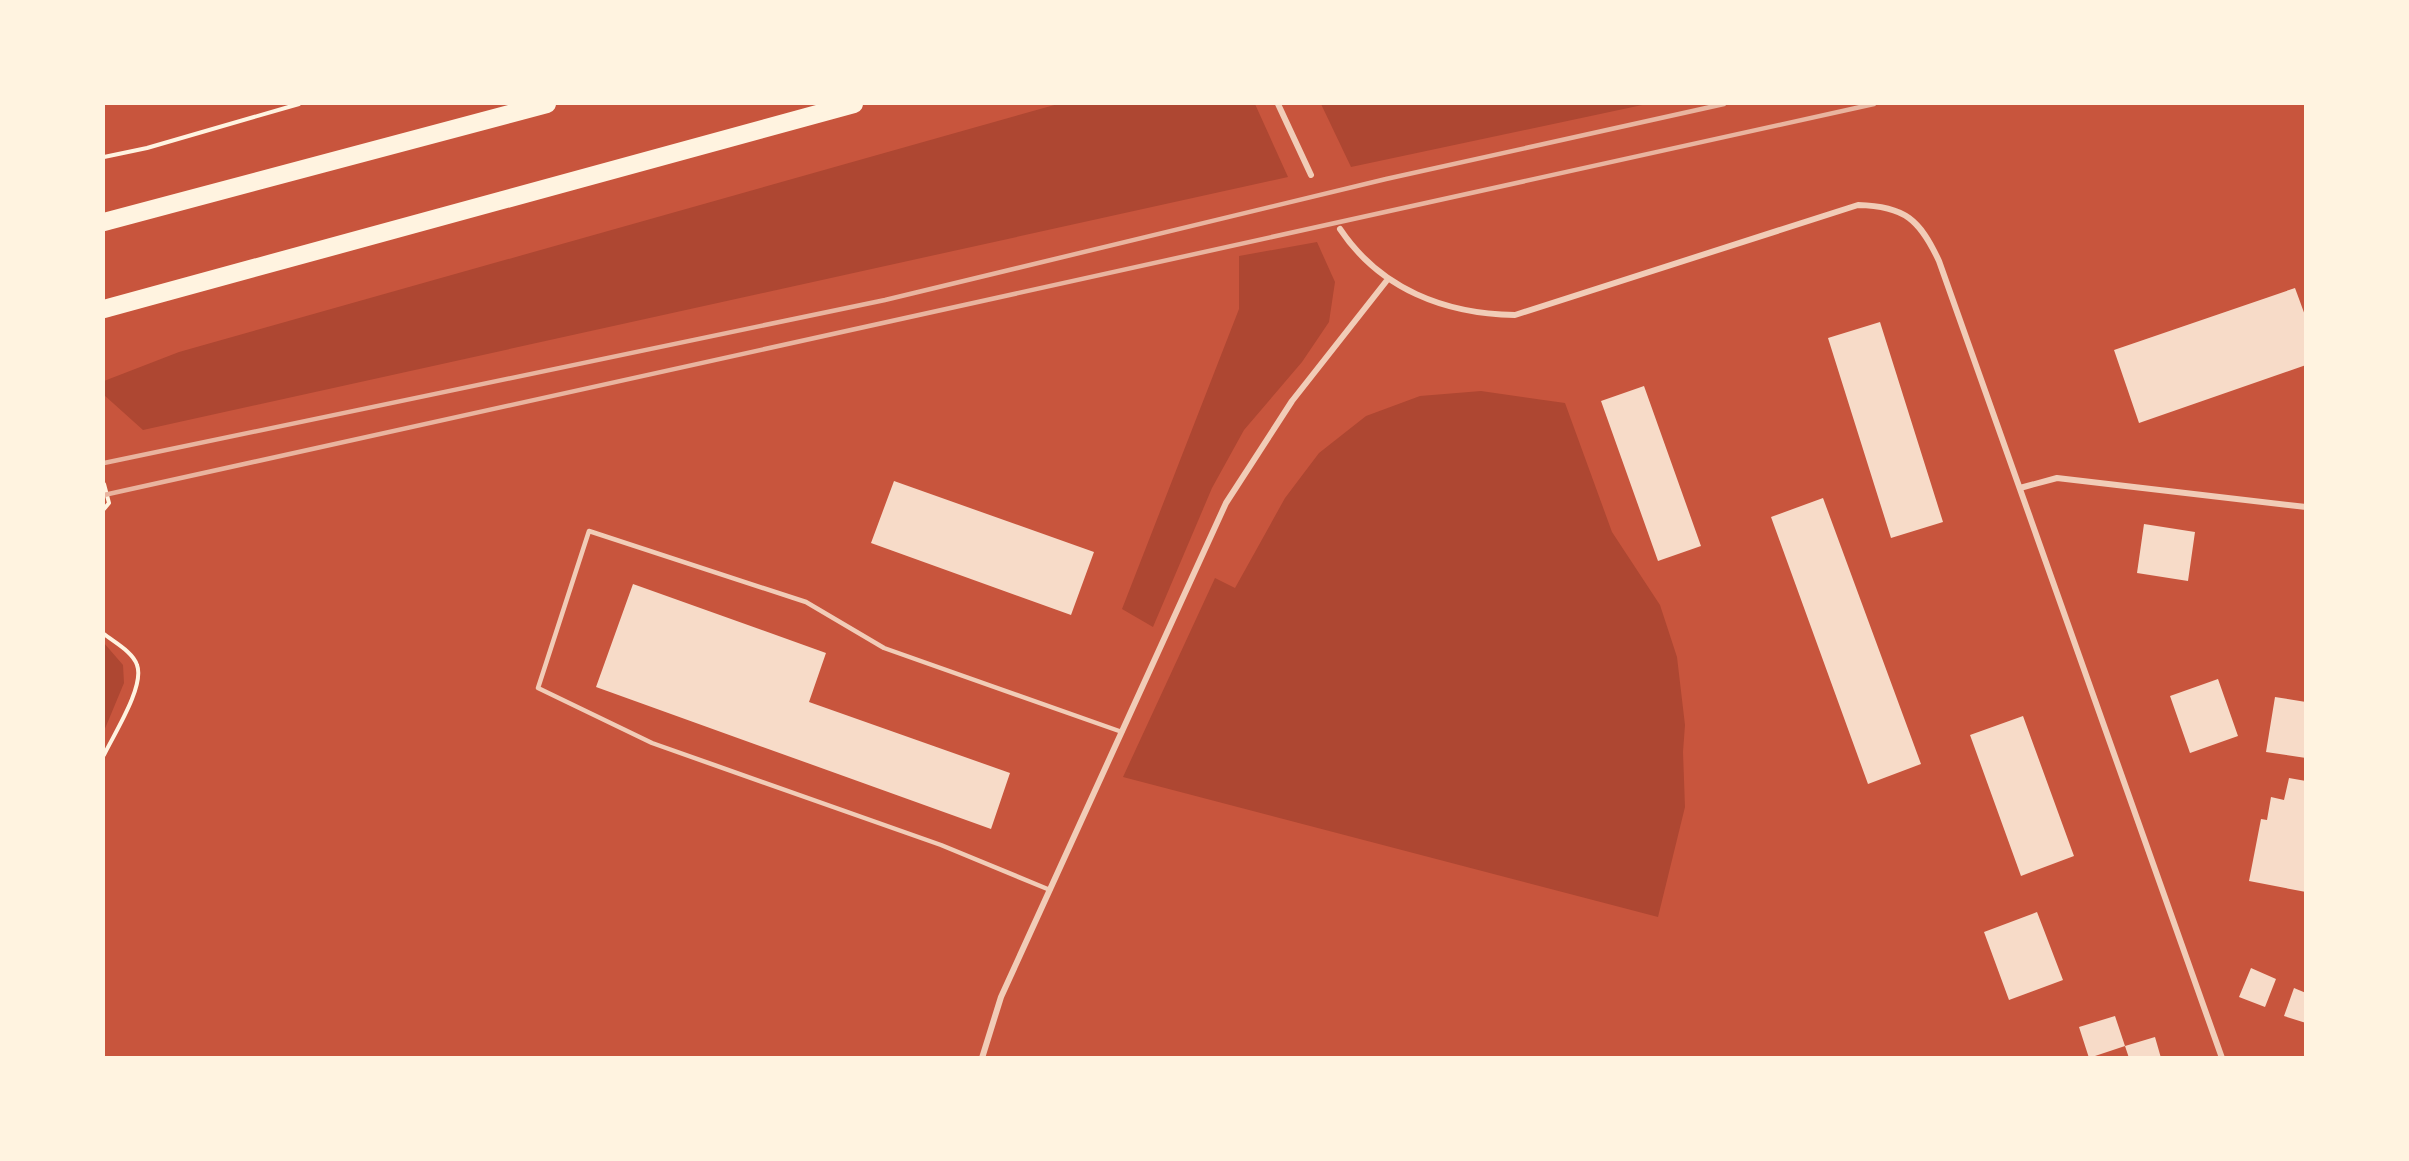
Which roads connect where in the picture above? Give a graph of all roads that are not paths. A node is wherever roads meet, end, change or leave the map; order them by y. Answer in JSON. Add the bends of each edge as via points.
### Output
{"nodes":[{"id":1,"x":547,"y":104,"type":"edge"},
{"id":2,"x":854,"y":104,"type":"edge"},
{"id":3,"x":1278,"y":104,"type":"edge"},
{"id":4,"x":1311,"y":175,"type":"dead end"},
{"id":5,"x":104,"y":222,"type":"edge"},
{"id":6,"x":1340,"y":229,"type":"dead end"},
{"id":7,"x":1388,"y":279,"type":"junction"},
{"id":8,"x":104,"y":309,"type":"edge"},
{"id":9,"x":2020,"y":488,"type":"junction"},
{"id":10,"x":2306,"y":507,"type":"edge"},
{"id":11,"x":1122,"y":732,"type":"junction"},
{"id":12,"x":1050,"y":890,"type":"junction"},
{"id":13,"x":982,"y":1058,"type":"edge"},
{"id":14,"x":2222,"y":1058,"type":"edge"}],
"edges":[{"from":1,"to":5,"type":"highway"},
{"from":2,"to":8,"type":"highway"},
{"from":3,"to":4,"type":"street"},
{"from":6,"to":7,"type":"street","via":[[1365,262]]},
{"from":7,"to":9,"type":"street","via":[[1459,309],[1486,315],[1515,315],[1858,206],[1884,206],[1926,232],[1940,261]]},
{"from":7,"to":11,"type":"street","via":[[1292,401],[1226,504]]},
{"from":9,"to":10,"type":"street","via":[[2057,478]]},
{"from":9,"to":14,"type":"street"},
{"from":11,"to":12,"type":"street"},
{"from":11,"to":12,"type":"lane","via":[[884,648],[806,602],[588,531],[538,688],[652,743],[941,845]]},
{"from":12,"to":13,"type":"street","via":[[1001,997]]}]}
